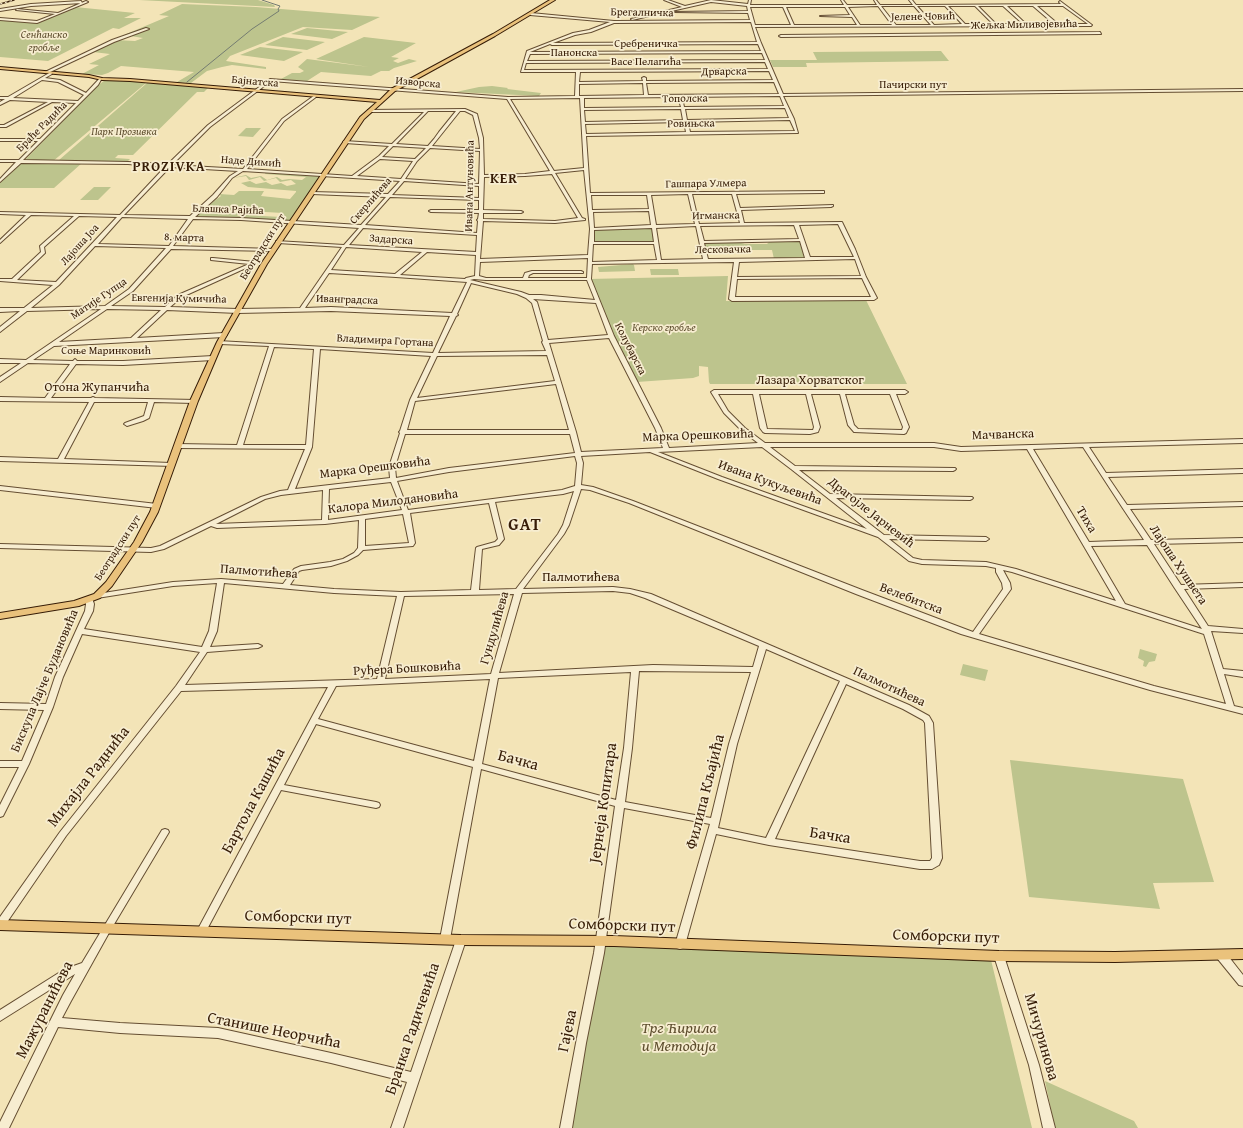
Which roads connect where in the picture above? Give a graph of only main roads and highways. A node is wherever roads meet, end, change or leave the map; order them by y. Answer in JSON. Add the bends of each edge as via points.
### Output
{"nodes":[{"id":1,"x":553,"y":0,"type":"edge"},
{"id":2,"x":0,"y":68,"type":"edge"},
{"id":3,"x":379,"y":102,"type":"junction"},
{"id":4,"x":0,"y":616,"type":"edge"},
{"id":5,"x":0,"y":925,"type":"edge"},
{"id":6,"x":1243,"y":954,"type":"edge"}],
"edges":[{"from":1,"to":3,"type":"main road","name":"Београдски пут","via":[[393,90]]},
{"from":2,"to":3,"type":"main road","name":"Бајнатска"},
{"from":3,"to":4,"type":"main road","name":"Београдски пут","via":[[362,118],[344,142],[264,264],[220,342],[194,401],[157,506],[148,525],[109,584],[93,598],[68,606]]},
{"from":5,"to":6,"type":"main road","name":"Сомборски пут","via":[[460,940],[600,941],[999,956]]}]}
